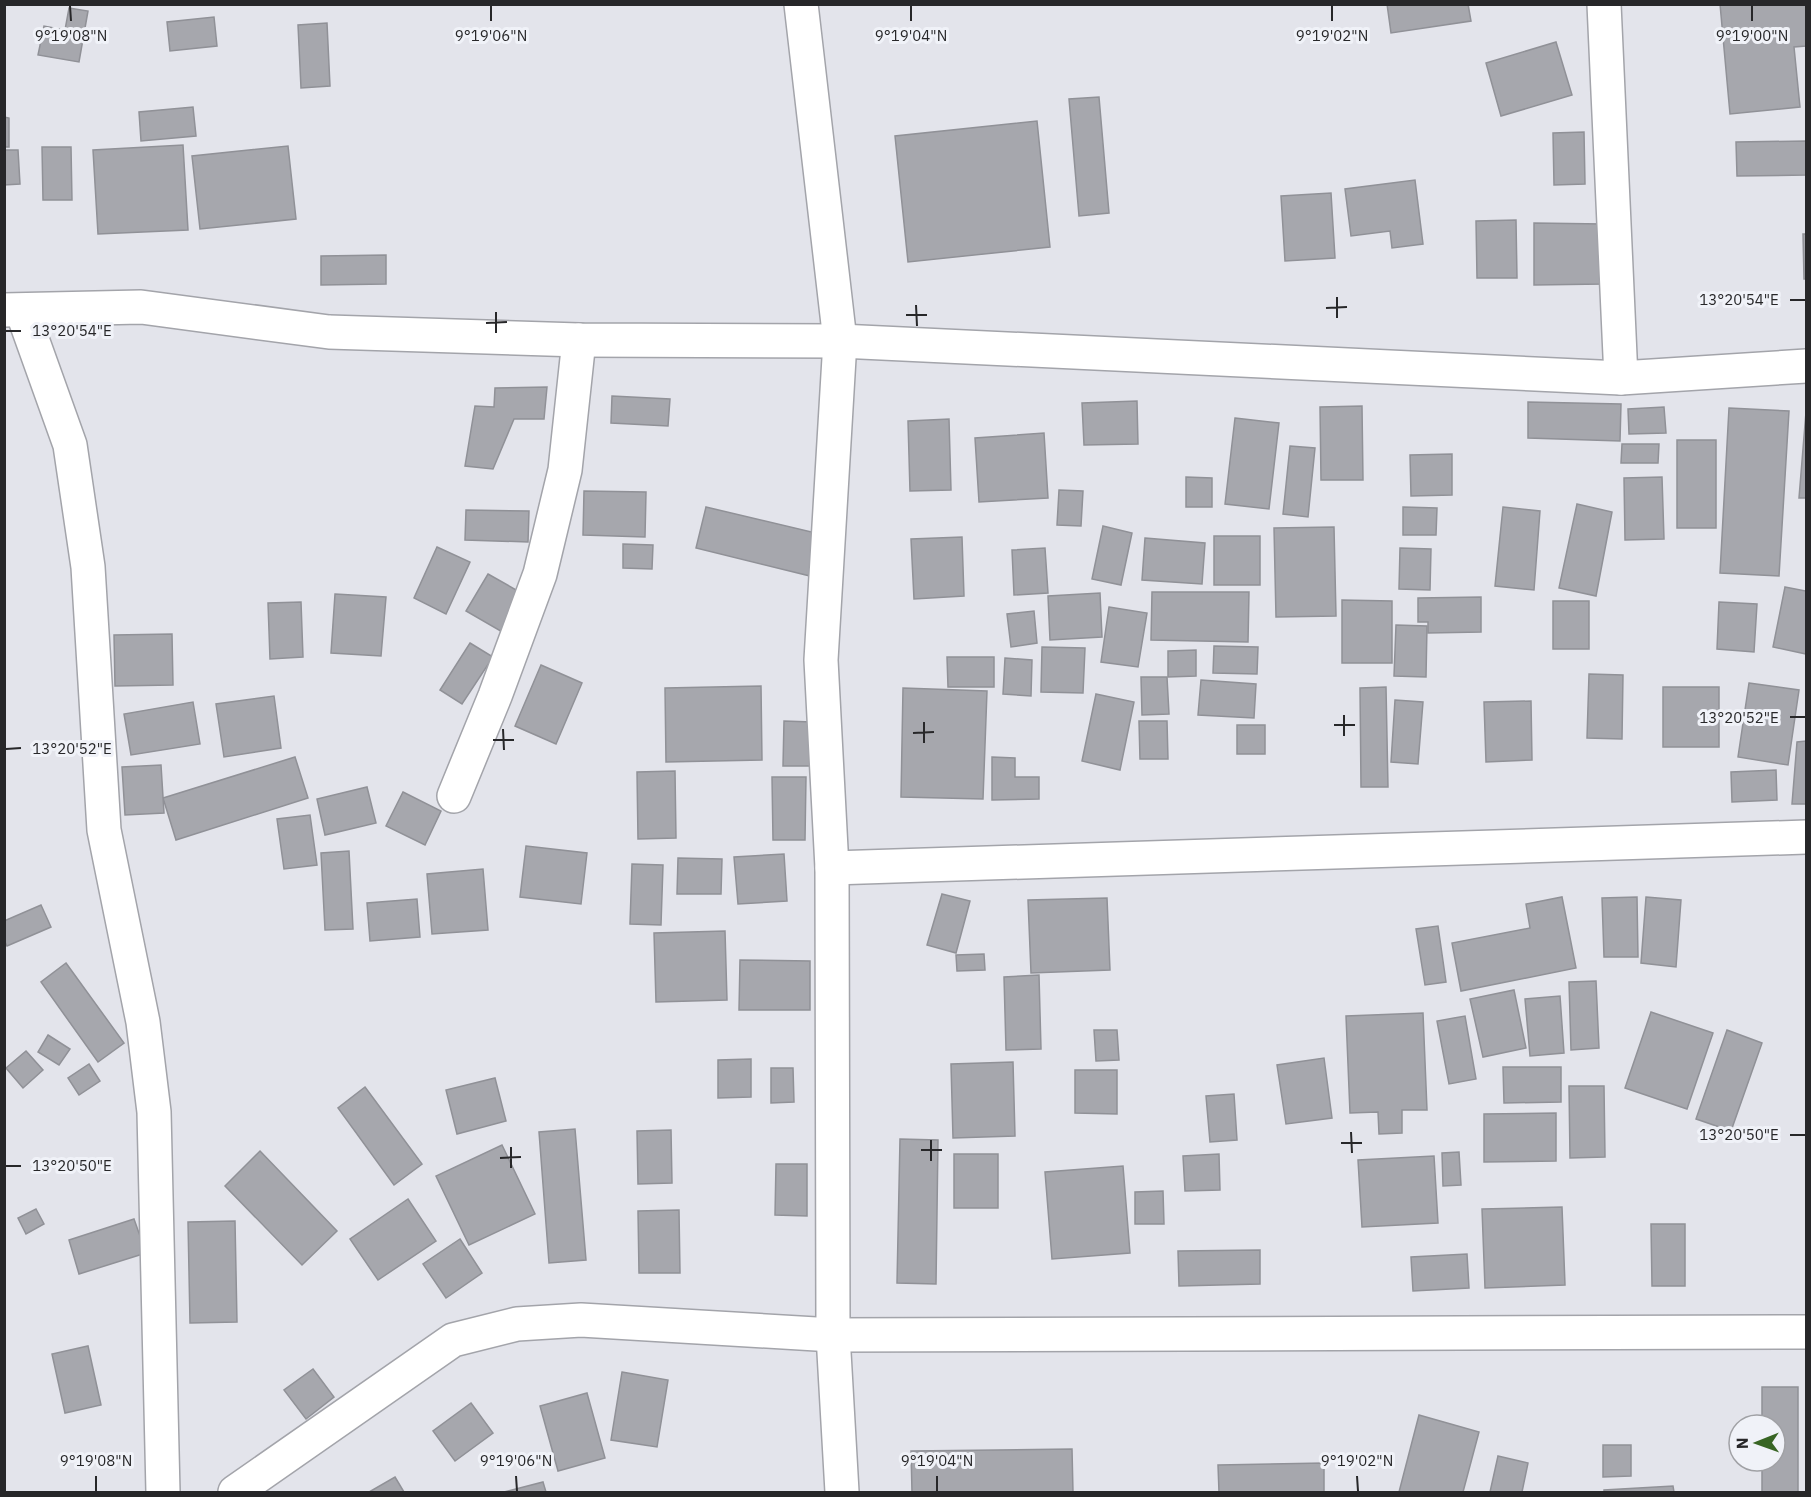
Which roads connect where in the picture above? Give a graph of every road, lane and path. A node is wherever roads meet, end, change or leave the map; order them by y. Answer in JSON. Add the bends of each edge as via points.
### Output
{"nodes":[{"id":1,"x":801,"y":4,"type":"edge"},
{"id":2,"x":1604,"y":4,"type":"edge"},
{"id":3,"x":13,"y":310,"type":"edge"},
{"id":4,"x":579,"y":340,"type":"junction"},
{"id":5,"x":840,"y":341,"type":"junction"},
{"id":6,"x":1806,"y":366,"type":"edge"},
{"id":7,"x":1621,"y":378,"type":"junction"},
{"id":8,"x":454,"y":796,"type":"dead end"},
{"id":9,"x":1806,"y":837,"type":"edge"},
{"id":10,"x":832,"y":868,"type":"junction"},
{"id":11,"x":1806,"y":1332,"type":"edge"},
{"id":12,"x":833,"y":1335,"type":"junction"},
{"id":13,"x":163,"y":1492,"type":"edge"},
{"id":14,"x":235,"y":1492,"type":"edge"},
{"id":15,"x":842,"y":1492,"type":"edge"}],
"edges":[{"from":1,"to":5,"type":"street"},
{"from":2,"to":7,"type":"street"},
{"from":3,"to":4,"type":"street","via":[[141,307],[329,332]]},
{"from":3,"to":13,"type":"street","via":[[70,445],[88,567],[104,830],[143,1022],[153,1101]]},
{"from":4,"to":5,"type":"street"},
{"from":4,"to":8,"type":"street","via":[[565,470],[540,574]]},
{"from":5,"to":7,"type":"street"},
{"from":5,"to":10,"type":"street","via":[[821,660]]},
{"from":6,"to":7,"type":"street"},
{"from":9,"to":10,"type":"street"},
{"from":10,"to":12,"type":"street"},
{"from":11,"to":12,"type":"street"},
{"from":12,"to":14,"type":"street","via":[[581,1320],[517,1324],[485,1332],[453,1341]]},
{"from":12,"to":15,"type":"street"}]}
